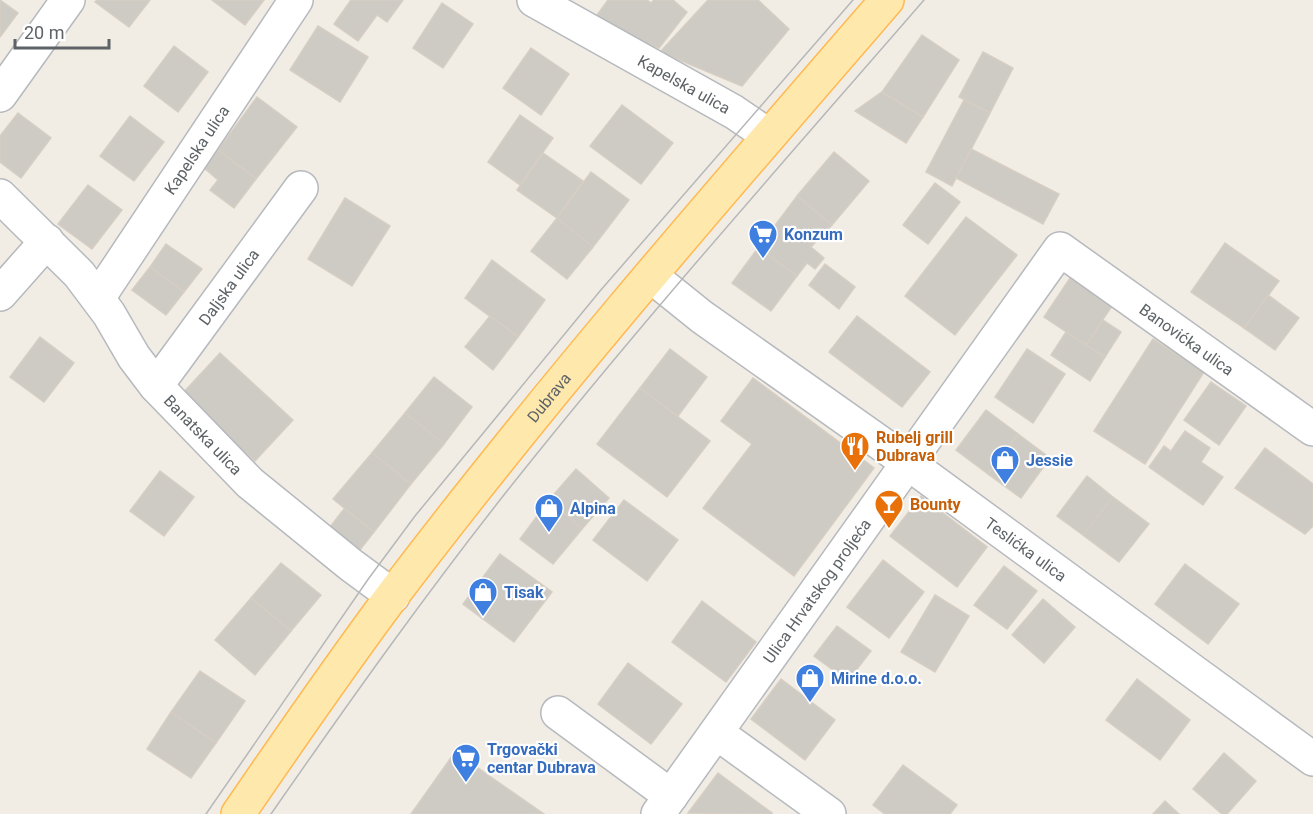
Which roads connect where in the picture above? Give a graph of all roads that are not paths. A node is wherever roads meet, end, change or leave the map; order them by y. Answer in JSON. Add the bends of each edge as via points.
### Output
{"nodes":[{"id":1,"x":68,"y":0,"type":"edge"},
{"id":2,"x":296,"y":0,"type":"edge"},
{"id":3,"x":534,"y":0,"type":"edge"},
{"id":4,"x":887,"y":0,"type":"edge"},
{"id":5,"x":0,"y":95,"type":"edge"},
{"id":6,"x":769,"y":136,"type":"junction"},
{"id":7,"x":301,"y":188,"type":"dead end"},
{"id":8,"x":0,"y":196,"type":"edge"},
{"id":9,"x":47,"y":242,"type":"junction"},
{"id":10,"x":1060,"y":249,"type":"joint"},
{"id":11,"x":651,"y":276,"type":"junction"},
{"id":12,"x":0,"y":294,"type":"edge"},
{"id":13,"x":98,"y":298,"type":"junction"},
{"id":14,"x":156,"y":386,"type":"junction"},
{"id":15,"x":1313,"y":429,"type":"edge"},
{"id":16,"x":907,"y":463,"type":"junction"},
{"id":17,"x":393,"y":596,"type":"junction"},
{"id":18,"x":558,"y":713,"type":"dead end"},
{"id":19,"x":717,"y":733,"type":"junction"},
{"id":20,"x":1313,"y":759,"type":"edge"},
{"id":21,"x":665,"y":805,"type":"edge"},
{"id":22,"x":238,"y":814,"type":"edge"},
{"id":23,"x":829,"y":814,"type":"edge"}],
"edges":[{"from":1,"to":5,"type":"street"},
{"from":2,"to":13,"type":"street","name":"Kapelska ulica"},
{"from":3,"to":6,"type":"street","name":"Kapelska ulica","via":[[734,112]]},
{"from":4,"to":6,"type":"main road","name":"Dubrava"},
{"from":6,"to":11,"type":"main road","name":"Dubrava"},
{"from":7,"to":14,"type":"street","name":"Daljska ulica"},
{"from":8,"to":9,"type":"street","name":"Banatska ulica"},
{"from":9,"to":12,"type":"street"},
{"from":9,"to":13,"type":"street","name":"Banatska ulica"},
{"from":10,"to":15,"type":"street","name":"Banovićka ulica"},
{"from":10,"to":16,"type":"street","name":"Ulica Hrvatskog proljeća"},
{"from":11,"to":16,"type":"street","name":"Teslićka ulica","via":[[702,317]]},
{"from":11,"to":17,"type":"main road","name":"Dubrava","via":[[549,397]]},
{"from":13,"to":14,"type":"street","name":"Banatska ulica"},
{"from":14,"to":17,"type":"street","name":"Banatska ulica","via":[[250,483]]},
{"from":16,"to":19,"type":"street","name":"Ulica Hrvatskog proljeća"},
{"from":16,"to":20,"type":"street","name":"Teslićka ulica"},
{"from":17,"to":22,"type":"main road","name":"Dubrava"},
{"from":18,"to":21,"type":"street"},
{"from":19,"to":21,"type":"street","name":"Ulica Hrvatskog proljeća"},
{"from":19,"to":23,"type":"street"}]}
